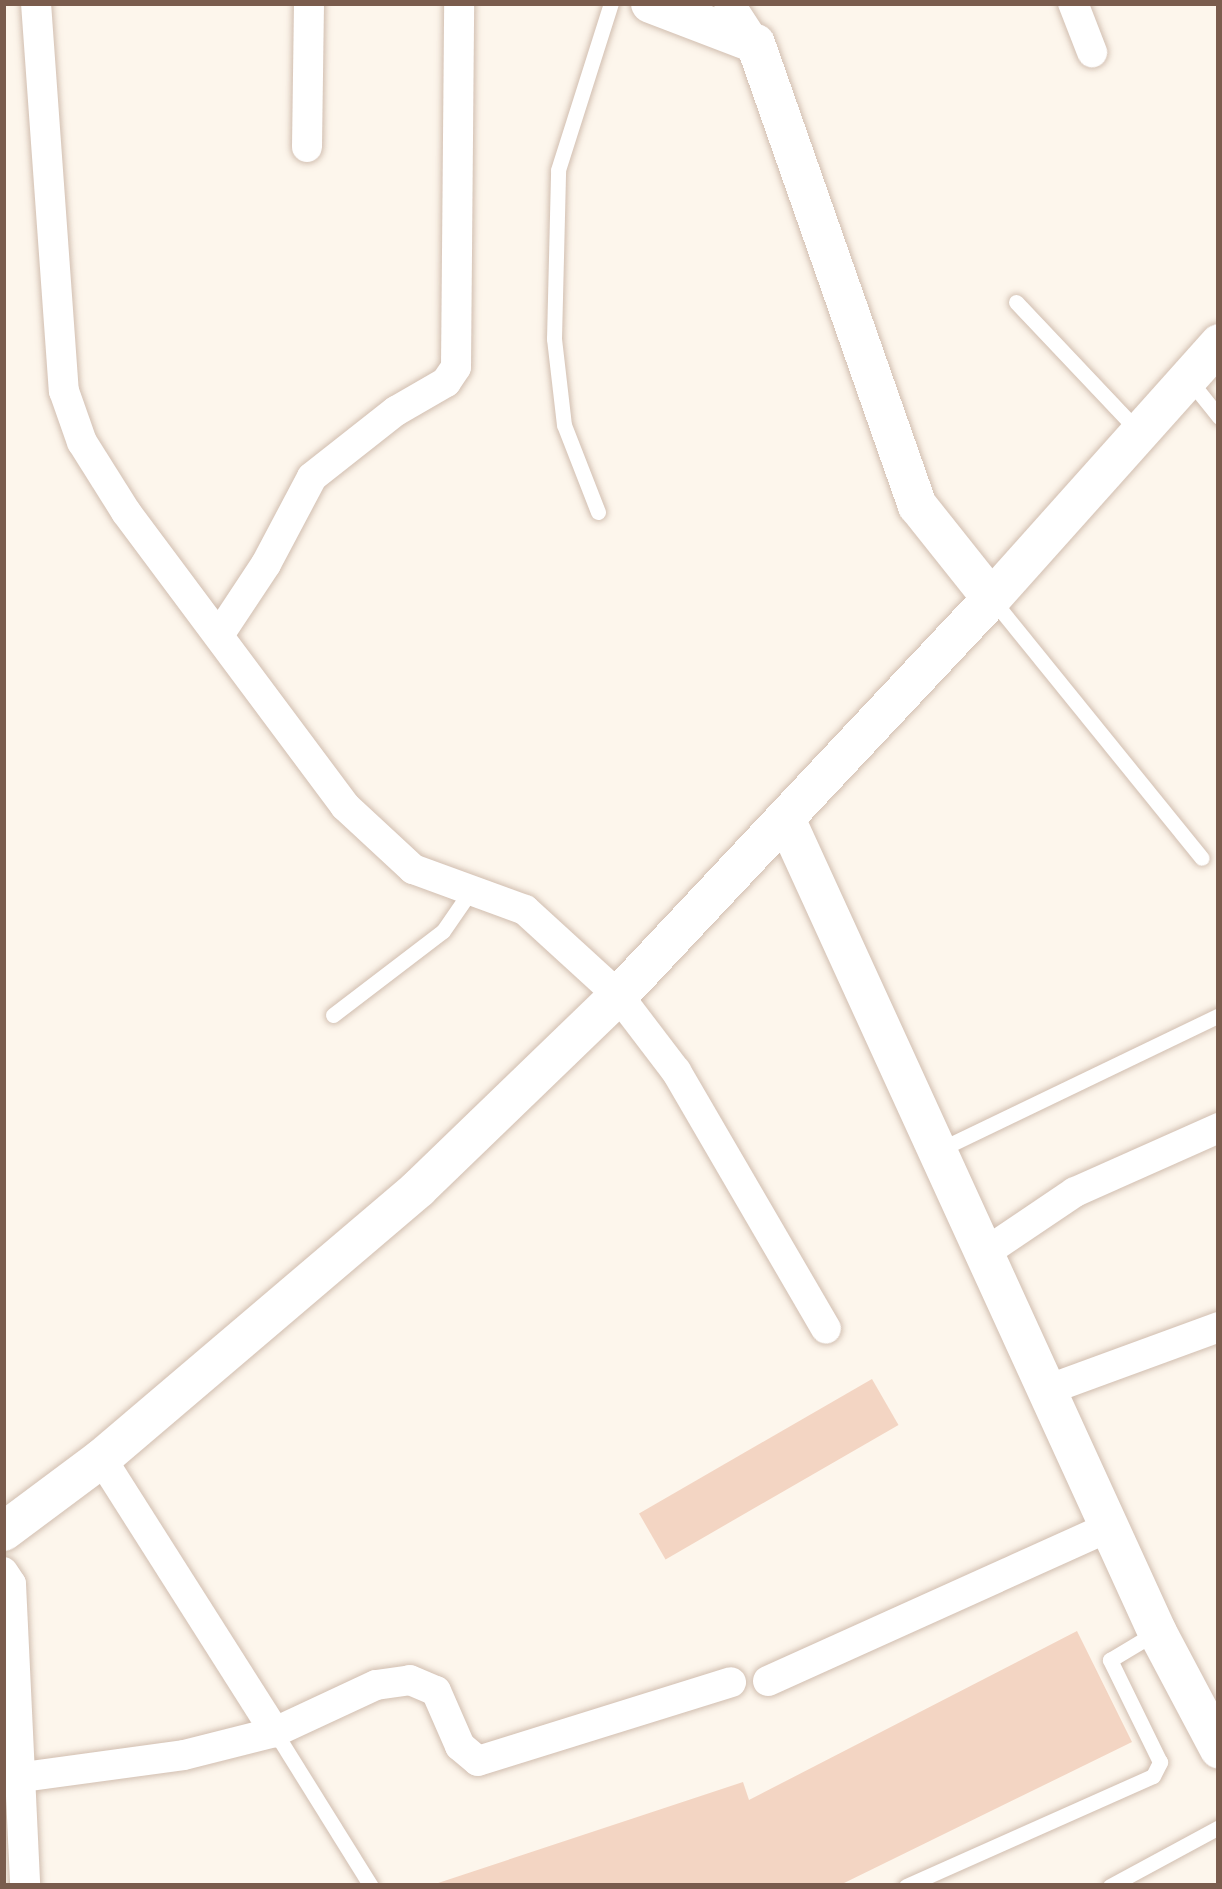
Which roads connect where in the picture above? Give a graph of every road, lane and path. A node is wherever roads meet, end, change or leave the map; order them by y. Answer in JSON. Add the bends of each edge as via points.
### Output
{"nodes":[{"id":1,"x":36,"y":3,"type":"edge"},
{"id":2,"x":309,"y":3,"type":"edge"},
{"id":3,"x":459,"y":3,"type":"edge"},
{"id":4,"x":611,"y":3,"type":"edge"},
{"id":5,"x":650,"y":3,"type":"edge"},
{"id":6,"x":729,"y":3,"type":"edge"},
{"id":7,"x":1073,"y":3,"type":"edge"},
{"id":8,"x":755,"y":43,"type":"junction"},
{"id":9,"x":1092,"y":52,"type":"dead end"},
{"id":10,"x":307,"y":147,"type":"dead end"},
{"id":11,"x":1016,"y":302,"type":"dead end"},
{"id":12,"x":1219,"y":343,"type":"edge"},
{"id":13,"x":1187,"y":378,"type":"junction"},
{"id":14,"x":1219,"y":417,"type":"edge"},
{"id":15,"x":1139,"y":432,"type":"junction"},
{"id":16,"x":598,"y":512,"type":"dead end"},
{"id":17,"x":991,"y":598,"type":"junction"},
{"id":18,"x":219,"y":635,"type":"junction"},
{"id":19,"x":785,"y":818,"type":"junction"},
{"id":20,"x":1202,"y":858,"type":"dead end"},
{"id":21,"x":473,"y":887,"type":"junction"},
{"id":22,"x":618,"y":994,"type":"junction"},
{"id":23,"x":333,"y":1015,"type":"dead end"},
{"id":24,"x":1219,"y":1015,"type":"edge"},
{"id":25,"x":1219,"y":1128,"type":"edge"},
{"id":26,"x":938,"y":1150,"type":"junction"},
{"id":27,"x":986,"y":1252,"type":"junction"},
{"id":28,"x":1219,"y":1327,"type":"edge"},
{"id":29,"x":826,"y":1329,"type":"dead end"},
{"id":30,"x":1047,"y":1390,"type":"junction"},
{"id":31,"x":101,"y":1458,"type":"junction"},
{"id":32,"x":1109,"y":1527,"type":"junction"},
{"id":33,"x":3,"y":1532,"type":"edge"},
{"id":34,"x":3,"y":1572,"type":"edge"},
{"id":35,"x":1156,"y":1632,"type":"junction"},
{"id":36,"x":768,"y":1681,"type":"dead end"},
{"id":37,"x":730,"y":1682,"type":"dead end"},
{"id":38,"x":275,"y":1732,"type":"junction"},
{"id":39,"x":1219,"y":1749,"type":"edge"},
{"id":40,"x":23,"y":1778,"type":"junction"},
{"id":41,"x":1219,"y":1827,"type":"edge"},
{"id":42,"x":25,"y":1886,"type":"edge"},
{"id":43,"x":371,"y":1886,"type":"edge"},
{"id":44,"x":906,"y":1886,"type":"edge"},
{"id":45,"x":1110,"y":1886,"type":"edge"}],
"edges":[{"from":1,"to":18,"type":"street","via":[[64,391],[82,442],[126,512]]},
{"from":2,"to":10,"type":"street"},
{"from":3,"to":18,"type":"street","via":[[456,367],[446,382],[328,460]]},
{"from":4,"to":16,"type":"lane","via":[[557,191],[554,339],[564,425]]},
{"from":5,"to":8,"type":"street"},
{"from":6,"to":8,"type":"street"},
{"from":7,"to":9,"type":"street"},
{"from":8,"to":17,"type":"street","via":[[917,505]]},
{"from":11,"to":15,"type":"lane"},
{"from":12,"to":13,"type":"street"},
{"from":13,"to":14,"type":"lane"},
{"from":13,"to":15,"type":"street"},
{"from":15,"to":17,"type":"street"},
{"from":17,"to":19,"type":"street"},
{"from":17,"to":20,"type":"lane"},
{"from":18,"to":21,"type":"street","via":[[345,806],[413,869]]},
{"from":19,"to":22,"type":"street"},
{"from":19,"to":26,"type":"street"},
{"from":21,"to":22,"type":"street","via":[[525,910]]},
{"from":21,"to":23,"type":"lane","via":[[443,931]]},
{"from":22,"to":29,"type":"street","via":[[676,1071]]},
{"from":22,"to":31,"type":"street","via":[[418,1188]]},
{"from":24,"to":26,"type":"lane"},
{"from":25,"to":27,"type":"street","via":[[1075,1192]]},
{"from":26,"to":27,"type":"street"},
{"from":27,"to":30,"type":"street"},
{"from":28,"to":30,"type":"street"},
{"from":30,"to":32,"type":"street"},
{"from":31,"to":33,"type":"street"},
{"from":31,"to":38,"type":"street"},
{"from":32,"to":35,"type":"street"},
{"from":32,"to":36,"type":"street"},
{"from":34,"to":40,"type":"street","via":[[11,1584]]},
{"from":35,"to":39,"type":"street"},
{"from":35,"to":44,"type":"lane","via":[[1110,1660],[1160,1762],[1153,1776]]},
{"from":37,"to":38,"type":"street","via":[[478,1761],[460,1746],[436,1691],[410,1680],[376,1685]]},
{"from":38,"to":40,"type":"street","via":[[184,1755]]},
{"from":38,"to":43,"type":"lane"},
{"from":40,"to":42,"type":"street"},
{"from":41,"to":45,"type":"lane"}]}
